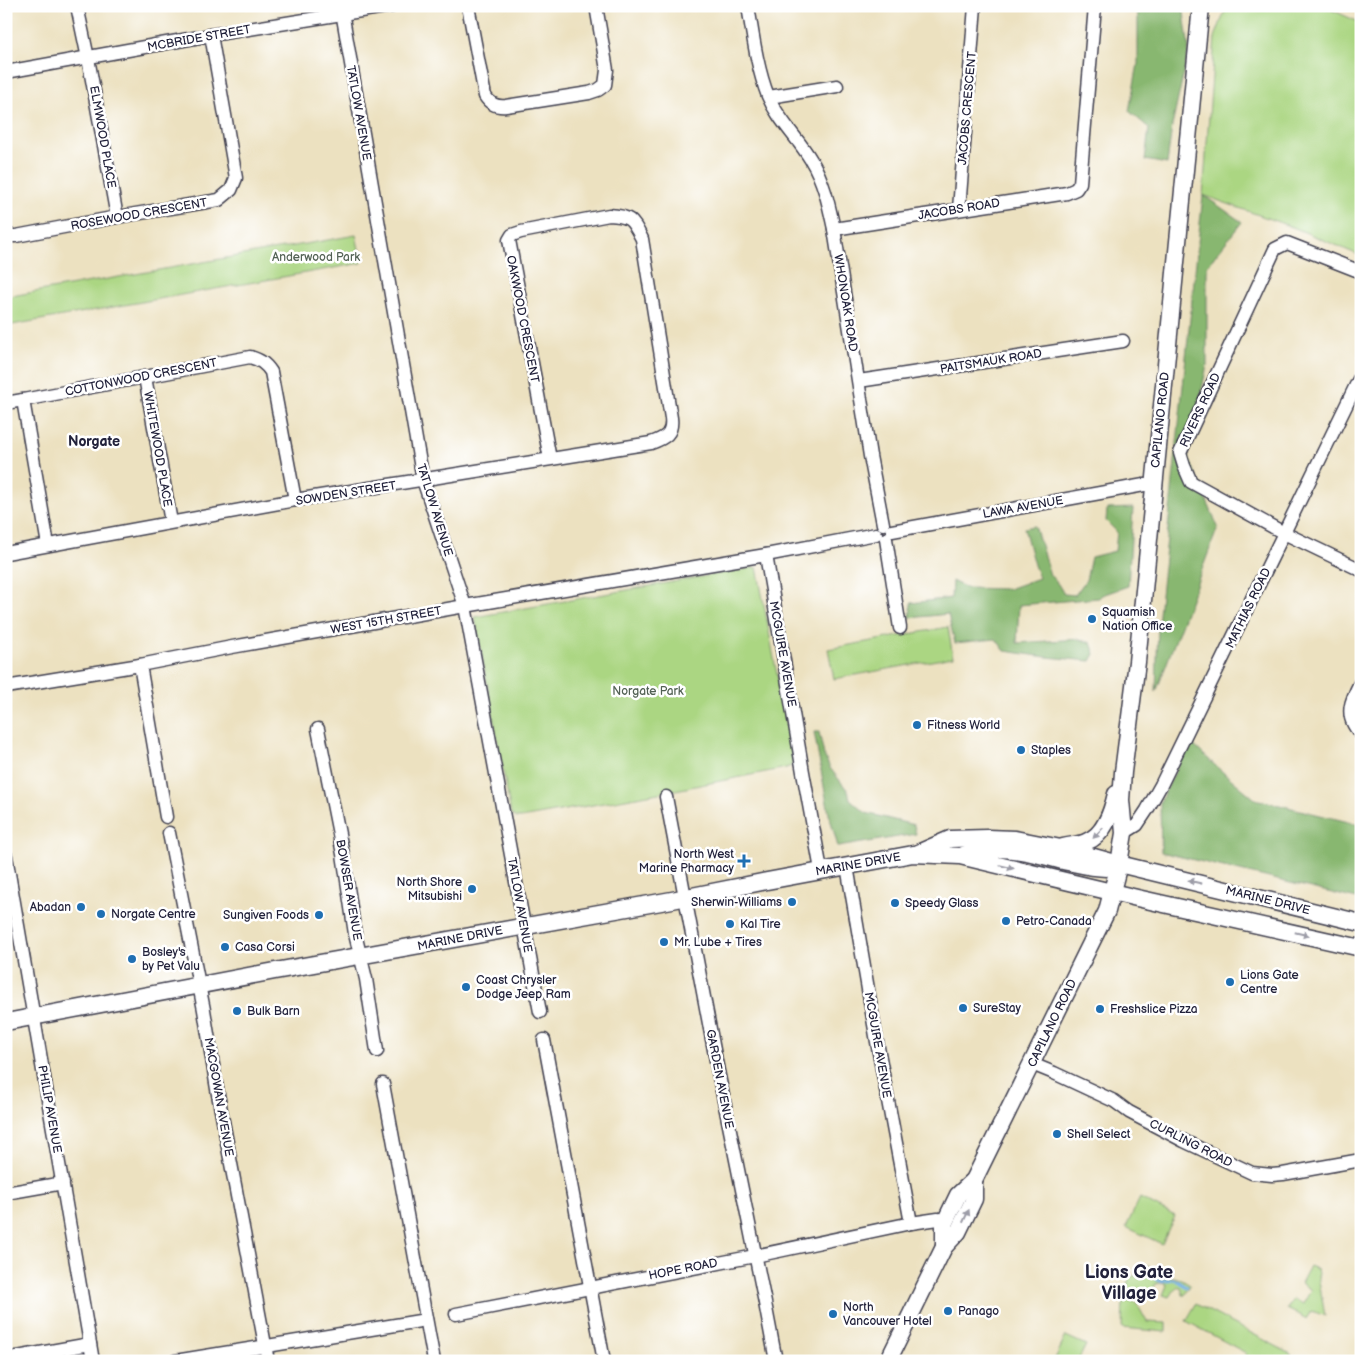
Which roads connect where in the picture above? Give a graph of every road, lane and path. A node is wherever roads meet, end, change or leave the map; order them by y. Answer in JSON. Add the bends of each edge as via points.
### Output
{"nodes":[{"id":1,"x":77,"y":6,"type":"edge"},
{"id":2,"x":392,"y":6,"type":"edge"},
{"id":3,"x":468,"y":6,"type":"edge"},
{"id":4,"x":596,"y":6,"type":"edge"},
{"id":5,"x":748,"y":6,"type":"edge"},
{"id":6,"x":974,"y":6,"type":"edge"},
{"id":7,"x":1095,"y":6,"type":"edge"},
{"id":8,"x":1201,"y":6,"type":"edge"},
{"id":9,"x":341,"y":11,"type":"edge"},
{"id":10,"x":211,"y":35,"type":"junction"},
{"id":11,"x":88,"y":58,"type":"junction"},
{"id":12,"x":6,"y":72,"type":"edge"},
{"id":13,"x":837,"y":86,"type":"dead end"},
{"id":14,"x":769,"y":98,"type":"junction"},
{"id":15,"x":958,"y":210,"type":"junction"},
{"id":16,"x":117,"y":217,"type":"junction"},
{"id":17,"x":834,"y":229,"type":"junction"},
{"id":18,"x":6,"y":236,"type":"edge"},
{"id":19,"x":1361,"y":272,"type":"edge"},
{"id":20,"x":1123,"y":341,"type":"dead end"},
{"id":21,"x":1361,"y":375,"type":"edge"},
{"id":22,"x":145,"y":377,"type":"junction"},
{"id":23,"x":859,"y":381,"type":"junction"},
{"id":24,"x":23,"y":400,"type":"junction"},
{"id":25,"x":6,"y":402,"type":"edge"},
{"id":26,"x":671,"y":418,"type":"joint"},
{"id":27,"x":550,"y":459,"type":"junction"},
{"id":28,"x":423,"y":480,"type":"junction"},
{"id":29,"x":1154,"y":485,"type":"junction"},
{"id":30,"x":296,"y":500,"type":"junction"},
{"id":31,"x":171,"y":522,"type":"junction"},
{"id":32,"x":884,"y":532,"type":"junction"},
{"id":33,"x":1284,"y":533,"type":"junction"},
{"id":34,"x":48,"y":545,"type":"junction"},
{"id":35,"x":6,"y":553,"type":"edge"},
{"id":36,"x":766,"y":555,"type":"junction"},
{"id":37,"x":1361,"y":570,"type":"edge"},
{"id":38,"x":465,"y":606,"type":"junction"},
{"id":39,"x":900,"y":628,"type":"dead end"},
{"id":40,"x":140,"y":665,"type":"junction"},
{"id":41,"x":1361,"y":680,"type":"edge"},
{"id":42,"x":6,"y":687,"type":"edge"},
{"id":43,"x":318,"y":730,"type":"dead end"},
{"id":44,"x":1361,"y":734,"type":"edge"},
{"id":45,"x":1122,"y":772,"type":"junction"},
{"id":46,"x":666,"y":797,"type":"dead end"},
{"id":47,"x":166,"y":817,"type":"dead end"},
{"id":48,"x":169,"y":833,"type":"dead end"},
{"id":49,"x":1124,"y":833,"type":"junction"},
{"id":50,"x":1060,"y":848,"type":"junction"},
{"id":51,"x":913,"y":854,"type":"junction"},
{"id":52,"x":6,"y":856,"type":"edge"},
{"id":53,"x":960,"y":856,"type":"junction"},
{"id":54,"x":1119,"y":864,"type":"junction"},
{"id":55,"x":847,"y":866,"type":"junction"},
{"id":56,"x":822,"y":870,"type":"junction"},
{"id":57,"x":1112,"y":892,"type":"junction"},
{"id":58,"x":686,"y":898,"type":"junction"},
{"id":59,"x":1361,"y":923,"type":"edge"},
{"id":60,"x":524,"y":926,"type":"junction"},
{"id":61,"x":1361,"y":948,"type":"edge"},
{"id":62,"x":361,"y":956,"type":"junction"},
{"id":63,"x":199,"y":986,"type":"junction"},
{"id":64,"x":540,"y":1012,"type":"dead end"},
{"id":65,"x":34,"y":1017,"type":"junction"},
{"id":66,"x":6,"y":1022,"type":"edge"},
{"id":67,"x":544,"y":1040,"type":"dead end"},
{"id":68,"x":378,"y":1051,"type":"dead end"},
{"id":69,"x":1032,"y":1064,"type":"junction"},
{"id":70,"x":383,"y":1084,"type":"dead end"},
{"id":71,"x":1361,"y":1160,"type":"edge"},
{"id":72,"x":974,"y":1180,"type":"junction"},
{"id":73,"x":63,"y":1183,"type":"junction"},
{"id":74,"x":6,"y":1192,"type":"edge"},
{"id":75,"x":910,"y":1223,"type":"junction"},
{"id":76,"x":944,"y":1224,"type":"junction"},
{"id":77,"x":944,"y":1247,"type":"junction"},
{"id":78,"x":755,"y":1256,"type":"junction"},
{"id":79,"x":590,"y":1288,"type":"junction"},
{"id":80,"x":456,"y":1314,"type":"dead end"},
{"id":81,"x":426,"y":1320,"type":"junction"},
{"id":82,"x":90,"y":1344,"type":"junction"},
{"id":83,"x":265,"y":1345,"type":"junction"},
{"id":84,"x":6,"y":1359,"type":"edge"},
{"id":85,"x":93,"y":1361,"type":"edge"},
{"id":86,"x":175,"y":1361,"type":"edge"},
{"id":87,"x":268,"y":1361,"type":"edge"},
{"id":88,"x":434,"y":1361,"type":"edge"},
{"id":89,"x":604,"y":1361,"type":"edge"},
{"id":90,"x":776,"y":1361,"type":"edge"},
{"id":91,"x":888,"y":1361,"type":"edge"}],
"edges":[{"from":1,"to":11,"type":"street","name":"ELMWOOD PLACE"},
{"from":2,"to":9,"type":"street","name":"MCBRIDE STREET"},
{"from":3,"to":4,"type":"street","via":[[485,96],[489,103],[506,106],[588,93],[604,85],[607,70]]},
{"from":5,"to":14,"type":"street","name":"WHONOAK ROAD"},
{"from":6,"to":15,"type":"street","name":"JACOBS CRESCENT"},
{"from":7,"to":15,"type":"street","name":"JACOBS ROAD","via":[[1080,182],[1076,189]]},
{"from":8,"to":29,"type":"main road","name":"CAPILANO ROAD"},
{"from":9,"to":10,"type":"street","name":"MCBRIDE STREET"},
{"from":9,"to":28,"type":"street","name":"TATLOW AVENUE"},
{"from":10,"to":11,"type":"street","name":"MCBRIDE STREET"},
{"from":10,"to":16,"type":"street","name":"ROSEWOOD CRESCENT","via":[[236,178],[231,190],[219,200]]},
{"from":11,"to":12,"type":"street","name":"MCBRIDE STREET"},
{"from":11,"to":16,"type":"street","name":"ELMWOOD PLACE"},
{"from":13,"to":14,"type":"street"},
{"from":14,"to":17,"type":"street","name":"WHONOAK ROAD","via":[[820,177]]},
{"from":15,"to":17,"type":"street","name":"JACOBS ROAD"},
{"from":16,"to":18,"type":"street","name":"ROSEWOOD CRESCENT"},
{"from":17,"to":23,"type":"street","name":"WHONOAK ROAD"},
{"from":19,"to":33,"type":"street","name":"RIVERS ROAD","via":[[1287,243],[1275,249],[1180,453],[1191,482]]},
{"from":20,"to":23,"type":"street","name":"PAITSMAUK ROAD"},
{"from":21,"to":33,"type":"street","name":"MATHIAS ROAD"},
{"from":22,"to":24,"type":"street","name":"COTTONWOOD CRESCENT"},
{"from":22,"to":30,"type":"street","name":"COTTONWOOD CRESCENT","via":[[250,356],[267,365]]},
{"from":22,"to":31,"type":"street","name":"WHITEWOOD PLACE"},
{"from":23,"to":32,"type":"street","name":"WHONOAK ROAD"},
{"from":24,"to":25,"type":"street","name":"COTTONWOOD CRESCENT"},
{"from":24,"to":34,"type":"street"},
{"from":26,"to":27,"type":"street","name":"SOWDEN STREET","via":[[672,425],[663,439]]},
{"from":26,"to":27,"type":"street","name":"OAKWOOD CRESCENT","via":[[642,238],[634,224],[626,217],[609,215],[512,235],[509,240]]},
{"from":27,"to":28,"type":"street","name":"SOWDEN STREET"},
{"from":28,"to":30,"type":"street","name":"SOWDEN STREET"},
{"from":28,"to":38,"type":"street","name":"TATLOW AVENUE"},
{"from":29,"to":32,"type":"street","name":"LAWA AVENUE"},
{"from":29,"to":45,"type":"main road","name":"CAPILANO ROAD","via":[[1137,662]]},
{"from":30,"to":31,"type":"street","name":"SOWDEN STREET"},
{"from":31,"to":34,"type":"street","name":"SOWDEN STREET"},
{"from":32,"to":36,"type":"street","name":"LAWA AVENUE"},
{"from":32,"to":39,"type":"street","name":"WHONOAK ROAD"},
{"from":33,"to":37,"type":"street","name":"RIVERS ROAD"},
{"from":33,"to":49,"type":"street","name":"MATHIAS ROAD","via":[[1161,785],[1137,825]]},
{"from":34,"to":35,"type":"street","name":"SOWDEN STREET"},
{"from":36,"to":38,"type":"street","name":"WEST 15TH STREET"},
{"from":36,"to":56,"type":"street","name":"MCGUIRE AVENUE"},
{"from":38,"to":40,"type":"street","name":"WEST 15TH STREET"},
{"from":38,"to":60,"type":"street","name":"TATLOW AVENUE"},
{"from":40,"to":42,"type":"street","name":"WEST 15TH STREET"},
{"from":40,"to":47,"type":"street"},
{"from":41,"to":44,"type":"street","via":[[1350,709],[1352,723]]},
{"from":43,"to":62,"type":"street","name":"BOWSER AVENUE"},
{"from":45,"to":49,"type":"main road","name":"CAPILANO ROAD"},
{"from":45,"to":50,"type":"main road","one_way":true,"via":[[1110,815],[1100,833],[1088,842]]},
{"from":46,"to":58,"type":"street","name":"GARDEN AVENUE"},
{"from":48,"to":63,"type":"street","name":"MACGOWAN AVENUE"},
{"from":49,"to":54,"type":"main road","name":"CAPILANO ROAD"},
{"from":50,"to":51,"type":"main road","name":"MARINE DRIVE","via":[[1015,839],[950,839]]},
{"from":50,"to":54,"type":"main road","name":"MARINE DRIVE"},
{"from":51,"to":53,"type":"main road","name":"MARINE DRIVE"},
{"from":51,"to":55,"type":"main road","name":"MARINE DRIVE"},
{"from":52,"to":65,"type":"street","name":"PHILIP AVENUE"},
{"from":53,"to":54,"type":"main road","via":[[994,849],[1032,853],[1093,868],[1110,868]]},
{"from":53,"to":57,"type":"main road","name":"MARINE DRIVE","one_way":true},
{"from":54,"to":57,"type":"main road","name":"CAPILANO ROAD"},
{"from":59,"to":54,"type":"main road","name":"MARINE DRIVE","one_way":true},
{"from":55,"to":56,"type":"main road","name":"MARINE DRIVE"},
{"from":55,"to":75,"type":"street","name":"MCGUIRE AVENUE"},
{"from":56,"to":58,"type":"main road","name":"MARINE DRIVE"},
{"from":57,"to":61,"type":"main road","name":"MARINE DRIVE","one_way":true},
{"from":57,"to":69,"type":"main road","name":"CAPILANO ROAD","via":[[1106,913]]},
{"from":58,"to":60,"type":"main road","name":"MARINE DRIVE"},
{"from":58,"to":78,"type":"street","name":"GARDEN AVENUE"},
{"from":60,"to":62,"type":"main road","name":"MARINE DRIVE"},
{"from":60,"to":64,"type":"street","name":"TATLOW AVENUE"},
{"from":62,"to":63,"type":"main road","name":"MARINE DRIVE"},
{"from":62,"to":68,"type":"street","name":"BOWSER AVENUE"},
{"from":63,"to":65,"type":"main road","name":"MARINE DRIVE"},
{"from":63,"to":83,"type":"street","name":"MACGOWAN AVENUE"},
{"from":65,"to":66,"type":"main road","name":"MARINE DRIVE"},
{"from":65,"to":73,"type":"street","name":"PHILIP AVENUE"},
{"from":67,"to":79,"type":"street"},
{"from":69,"to":71,"type":"street","name":"CURLING ROAD","via":[[1114,1101],[1129,1112],[1252,1174],[1283,1174]]},
{"from":69,"to":72,"type":"main road","name":"CAPILANO ROAD"},
{"from":70,"to":81,"type":"street"},
{"from":72,"to":76,"type":"main road","name":"CAPILANO ROAD","via":[[958,1194]]},
{"from":77,"to":72,"type":"main road","name":"CAPILANO ROAD","one_way":true,"via":[[958,1232],[974,1199]]},
{"from":73,"to":74,"type":"street"},
{"from":73,"to":82,"type":"street","name":"PHILIP AVENUE"},
{"from":75,"to":76,"type":"street","name":"HOPE ROAD","via":[[938,1219]]},
{"from":75,"to":78,"type":"street","name":"HOPE ROAD"},
{"from":76,"to":77,"type":"main road"},
{"from":77,"to":91,"type":"main road","name":"CAPILANO ROAD"},
{"from":78,"to":79,"type":"street","name":"HOPE ROAD"},
{"from":78,"to":90,"type":"street","name":"GARDEN AVENUE"},
{"from":79,"to":80,"type":"street","name":"HOPE ROAD"},
{"from":79,"to":89,"type":"street"},
{"from":81,"to":83,"type":"street"},
{"from":81,"to":88,"type":"street"},
{"from":82,"to":84,"type":"street"},
{"from":82,"to":85,"type":"street","name":"PHILIP AVENUE"},
{"from":83,"to":86,"type":"street"},
{"from":83,"to":87,"type":"street","name":"MACGOWAN AVENUE"}]}
